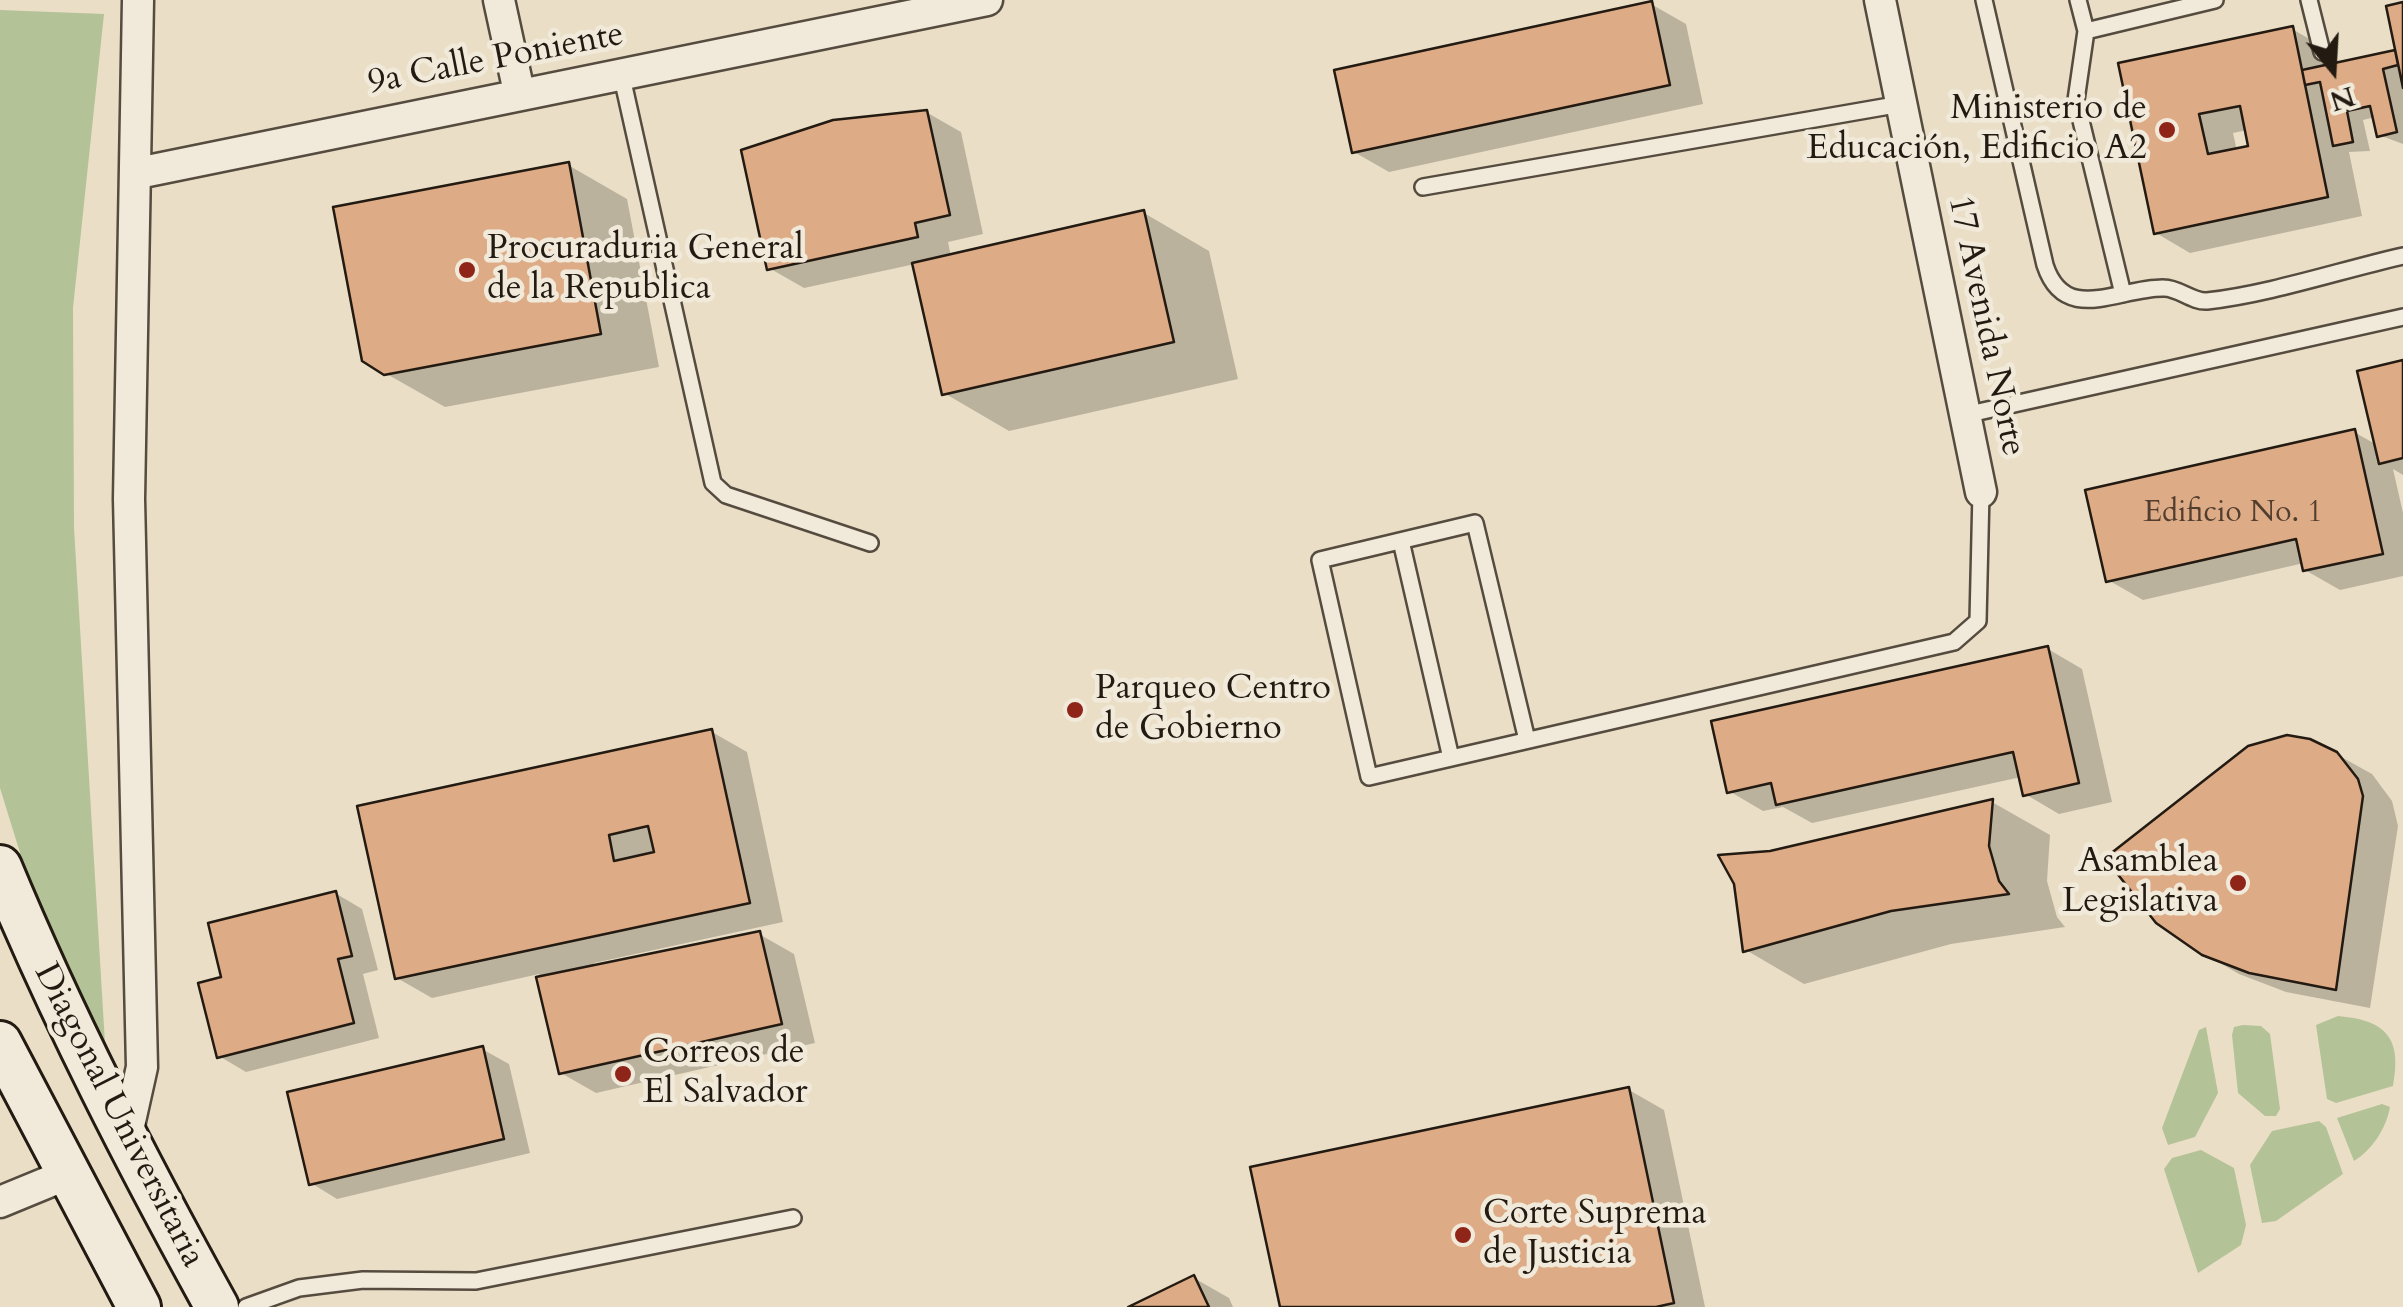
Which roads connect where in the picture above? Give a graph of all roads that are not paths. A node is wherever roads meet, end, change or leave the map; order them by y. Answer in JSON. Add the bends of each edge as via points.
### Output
{"nodes":[{"id":1,"x":138,"y":0,"type":"edge"},
{"id":2,"x":498,"y":0,"type":"edge"},
{"id":3,"x":987,"y":0,"type":"edge"},
{"id":4,"x":1880,"y":0,"type":"edge"},
{"id":5,"x":1984,"y":0,"type":"edge"},
{"id":6,"x":2078,"y":0,"type":"edge"},
{"id":7,"x":2215,"y":0,"type":"edge"},
{"id":8,"x":2309,"y":0,"type":"edge"},
{"id":9,"x":2086,"y":31,"type":"junction"},
{"id":10,"x":2322,"y":52,"type":"dead end"},
{"id":11,"x":621,"y":73,"type":"junction"},
{"id":12,"x":520,"y":92,"type":"junction"},
{"id":13,"x":1901,"y":104,"type":"junction"},
{"id":14,"x":138,"y":173,"type":"junction"},
{"id":15,"x":1422,"y":187,"type":"dead end"},
{"id":16,"x":2403,"y":256,"type":"edge"},
{"id":17,"x":2122,"y":294,"type":"junction"},
{"id":18,"x":2403,"y":317,"type":"edge"},
{"id":19,"x":1965,"y":416,"type":"junction"},
{"id":20,"x":1981,"y":492,"type":"joint"},
{"id":21,"x":1401,"y":541,"type":"junction"},
{"id":22,"x":870,"y":544,"type":"dead end"},
{"id":23,"x":1526,"y":740,"type":"junction"},
{"id":24,"x":1451,"y":758,"type":"junction"},
{"id":25,"x":0,"y":867,"type":"edge"},
{"id":26,"x":0,"y":1043,"type":"edge"},
{"id":27,"x":126,"y":1138,"type":"junction"},
{"id":28,"x":68,"y":1174,"type":"junction"},
{"id":29,"x":0,"y":1202,"type":"edge"},
{"id":30,"x":792,"y":1218,"type":"dead end"},
{"id":31,"x":139,"y":1307,"type":"edge"},
{"id":32,"x":217,"y":1307,"type":"edge"},
{"id":33,"x":246,"y":1307,"type":"edge"}],
"edges":[{"from":1,"to":14,"type":"street"},
{"from":2,"to":12,"type":"street"},
{"from":3,"to":11,"type":"street","name":"9a Calle Poniente"},
{"from":4,"to":13,"type":"street","name":"17 Avenida Norte"},
{"from":5,"to":17,"type":"lane","via":[[2047,272],[2056,288],[2077,301]]},
{"from":6,"to":9,"type":"lane"},
{"from":7,"to":9,"type":"lane"},
{"from":8,"to":10,"type":"lane"},
{"from":9,"to":17,"type":"lane","via":[[2076,100]]},
{"from":11,"to":12,"type":"street","name":"9a Calle Poniente"},
{"from":11,"to":22,"type":"lane","via":[[713,483],[726,495]]},
{"from":12,"to":14,"type":"street","name":"9a Calle Poniente"},
{"from":13,"to":15,"type":"lane"},
{"from":13,"to":19,"type":"street","name":"17 Avenida Norte"},
{"from":14,"to":27,"type":"street","via":[[129,499],[142,1067]]},
{"from":16,"to":17,"type":"lane","via":[[2204,301],[2163,288]]},
{"from":18,"to":19,"type":"lane"},
{"from":19,"to":20,"type":"street","name":"17 Avenida Norte"},
{"from":20,"to":23,"type":"lane","via":[[1978,621],[1954,642]]},
{"from":21,"to":23,"type":"lane","via":[[1475,523]]},
{"from":21,"to":24,"type":"lane"},
{"from":21,"to":24,"type":"lane","via":[[1320,560],[1369,777]]},
{"from":23,"to":24,"type":"lane"},
{"from":25,"to":27,"type":"main road","name":"Diagonal Universitaria"},
{"from":26,"to":28,"type":"main road","name":"Diagonal Universitaria"},
{"from":27,"to":32,"type":"main road","name":"Diagonal Universitaria"},
{"from":28,"to":29,"type":"street"},
{"from":28,"to":31,"type":"main road","name":"Diagonal Universitaria"},
{"from":30,"to":33,"type":"lane","via":[[476,1281],[363,1280],[299,1288]]}]}
